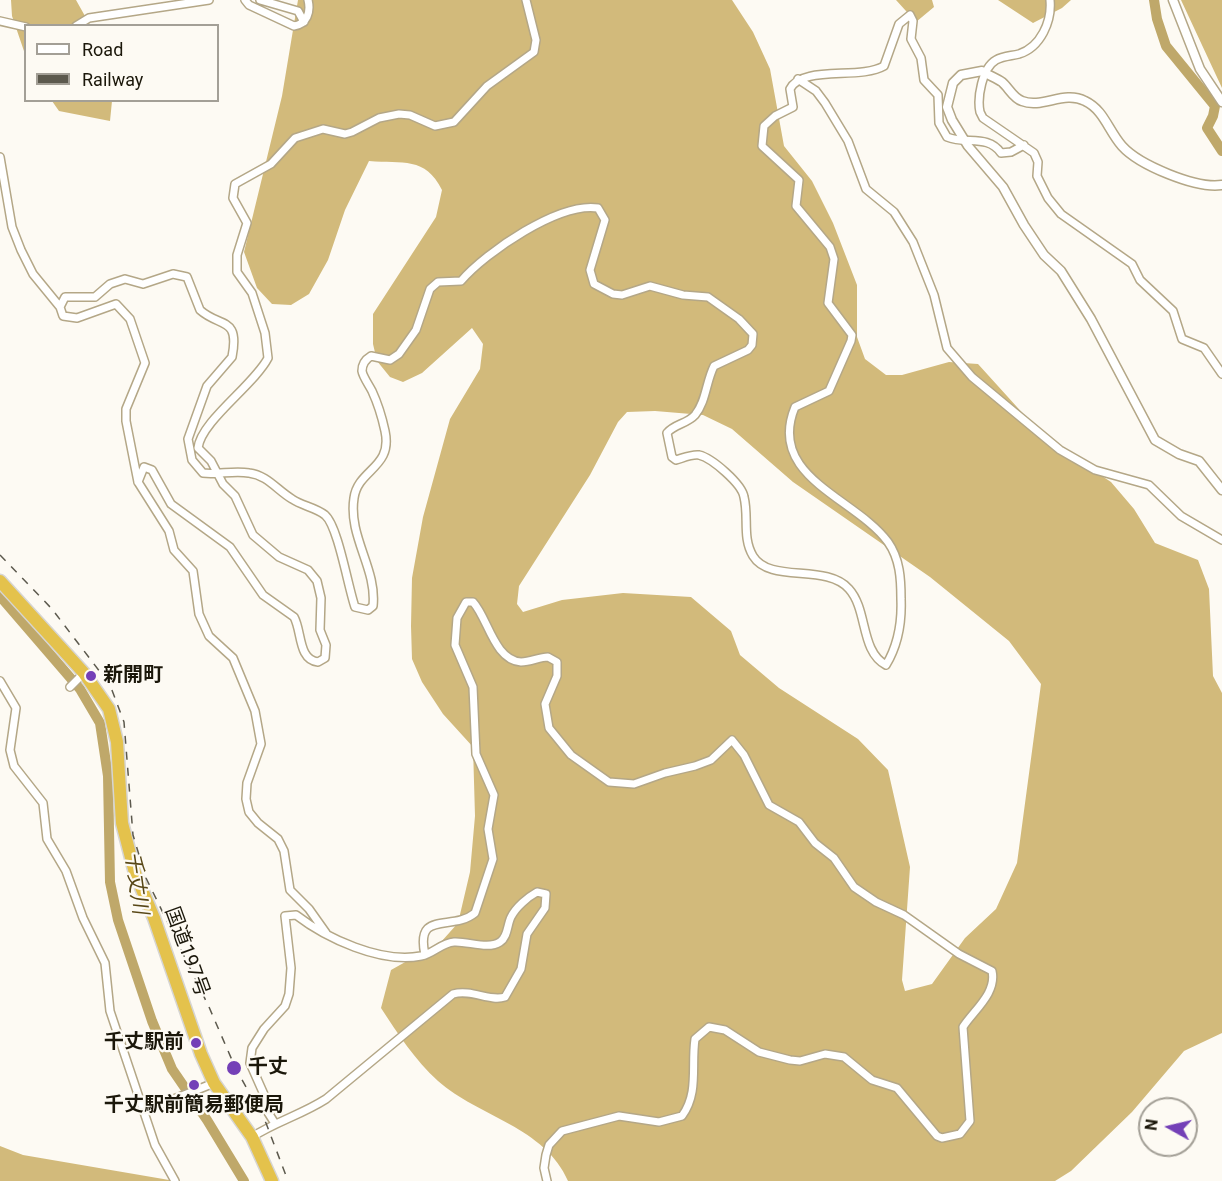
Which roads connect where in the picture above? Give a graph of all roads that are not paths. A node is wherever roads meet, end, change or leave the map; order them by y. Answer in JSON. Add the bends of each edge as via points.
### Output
{"nodes":[{"id":1,"x":209,"y":0,"type":"edge"},
{"id":2,"x":245,"y":0,"type":"edge"},
{"id":3,"x":260,"y":0,"type":"edge"},
{"id":4,"x":308,"y":0,"type":"edge"},
{"id":5,"x":526,"y":0,"type":"edge"},
{"id":6,"x":1050,"y":0,"type":"edge"},
{"id":7,"x":1173,"y":0,"type":"edge"},
{"id":8,"x":0,"y":21,"type":"edge"},
{"id":9,"x":303,"y":22,"type":"junction"},
{"id":10,"x":79,"y":24,"type":"edge"},
{"id":11,"x":24,"y":27,"type":"edge"},
{"id":12,"x":985,"y":73,"type":"junction"},
{"id":13,"x":798,"y":80,"type":"junction"},
{"id":14,"x":1222,"y":102,"type":"edge"},
{"id":15,"x":964,"y":140,"type":"junction"},
{"id":16,"x":1024,"y":145,"type":"junction"},
{"id":17,"x":0,"y":157,"type":"edge"},
{"id":18,"x":1222,"y":185,"type":"edge"},
{"id":19,"x":60,"y":307,"type":"junction"},
{"id":20,"x":1222,"y":374,"type":"edge"},
{"id":21,"x":218,"y":472,"type":"junction"},
{"id":22,"x":138,"y":482,"type":"junction"},
{"id":23,"x":1222,"y":490,"type":"edge"},
{"id":24,"x":1222,"y":540,"type":"edge"},
{"id":25,"x":0,"y":581,"type":"edge"},
{"id":26,"x":82,"y":675,"type":"junction"},
{"id":27,"x":0,"y":681,"type":"edge"},
{"id":28,"x":70,"y":687,"type":"dead end"},
{"id":29,"x":328,"y":935,"type":"junction"},
{"id":30,"x":425,"y":955,"type":"junction"},
{"id":31,"x":208,"y":1085,"type":"junction"},
{"id":32,"x":144,"y":1111,"type":"junction"},
{"id":33,"x":274,"y":1122,"type":"junction"},
{"id":34,"x":252,"y":1137,"type":"junction"},
{"id":35,"x":175,"y":1181,"type":"edge"},
{"id":36,"x":272,"y":1181,"type":"edge"},
{"id":37,"x":547,"y":1181,"type":"edge"}],
"edges":[{"from":1,"to":10,"type":"street","via":[[89,18]]},
{"from":2,"to":9,"type":"street","via":[[294,27]]},
{"from":3,"to":9,"type":"street","via":[[298,11]]},
{"from":4,"to":9,"type":"street","via":[[310,9]]},
{"from":5,"to":21,"type":"street","via":[[536,40],[534,52],[488,86],[454,122],[435,126],[399,114],[379,118],[345,134],[323,129],[310,131],[290,142],[271,164],[235,184],[233,198],[247,223],[237,255],[237,272],[252,293],[265,333],[268,358],[251,383],[199,440],[198,448]]},
{"from":6,"to":12,"type":"street","via":[[1047,24],[1035,44],[995,60]]},
{"from":7,"to":14,"type":"street","via":[[1200,69]]},
{"from":8,"to":11,"type":"street"},
{"from":12,"to":15,"type":"street","via":[[961,75],[954,83],[947,107]]},
{"from":12,"to":16,"type":"street","via":[[980,112],[983,118]]},
{"from":12,"to":18,"type":"street","via":[[1004,83],[1022,101],[1082,99],[1099,109],[1122,147],[1144,165],[1205,185]]},
{"from":13,"to":15,"type":"street","via":[[877,70],[887,60],[899,24],[910,15],[914,21],[911,39],[921,58],[924,80],[940,100],[939,123],[947,136]]},
{"from":13,"to":21,"type":"street","via":[[790,89],[793,107],[767,122],[762,146],[799,180],[796,206],[830,247],[835,268],[828,303],[850,331],[851,342],[829,391],[795,407],[788,439],[804,469],[876,529],[893,550],[901,579],[901,605],[897,643],[886,665],[873,654],[857,602],[848,588],[830,577],[759,564],[748,545],[744,496],[735,483],[720,467],[699,455],[672,458],[667,433],[694,416],[714,366],[748,350],[753,334],[708,297],[650,286],[613,294],[594,284],[590,270],[605,220],[598,208],[582,208],[542,222],[487,255],[461,281],[438,282],[430,289],[416,330],[399,354],[390,360],[371,356],[364,363],[362,372],[378,407],[386,445],[381,461],[362,481],[354,497],[354,527],[374,594],[373,606],[368,610],[355,608],[328,517],[294,501],[266,478],[249,472]]},
{"from":13,"to":24,"type":"street","via":[[816,91],[825,103],[848,141],[866,189],[894,212],[913,242],[934,295],[947,348],[967,372],[1060,450],[1095,470],[1149,484],[1181,516]]},
{"from":15,"to":16,"type":"street","via":[[987,141],[1001,153]]},
{"from":15,"to":23,"type":"street","via":[[1003,187],[1044,255],[1061,271],[1092,319],[1155,440],[1199,461]]},
{"from":16,"to":20,"type":"street","via":[[1034,153],[1039,183],[1061,214],[1132,264],[1140,280],[1173,311],[1182,339],[1204,348]]},
{"from":17,"to":19,"type":"street","via":[[12,226],[21,250],[33,274]]},
{"from":19,"to":21,"type":"street","via":[[65,297],[95,297],[110,284],[125,279],[143,284],[173,274],[187,277],[200,310],[232,330],[232,357],[207,386],[188,439],[192,460],[199,471]]},
{"from":19,"to":22,"type":"street","via":[[63,316],[77,318],[116,304],[130,318],[145,363],[126,408]]},
{"from":21,"to":22,"type":"street","via":[[235,496],[253,535],[279,557],[308,570],[317,581],[320,630],[327,650],[322,660],[309,659],[294,617],[263,595],[230,547],[171,504],[152,470],[144,467]]},
{"from":22,"to":29,"type":"street","via":[[169,531],[174,550],[193,571],[199,614],[209,636],[233,658],[255,711],[261,744],[247,783],[249,812],[278,839],[284,851],[290,890]]},
{"from":25,"to":26,"type":"highway","name":"国道197号"},
{"from":26,"to":28,"type":"street"},
{"from":26,"to":31,"type":"highway","name":"国道197号","via":[[98,690],[115,725],[119,801],[127,851],[154,918]]},
{"from":27,"to":32,"type":"street","via":[[16,708],[10,750],[14,766],[43,803],[47,839],[66,871],[105,963],[110,1011]]},
{"from":29,"to":30,"type":"street","via":[[379,953]]},
{"from":29,"to":33,"type":"street","via":[[296,915],[285,916],[291,968],[289,994],[285,1006],[252,1048],[250,1063],[266,1099],[264,1106]]},
{"from":30,"to":33,"type":"street","via":[[453,942],[500,943],[520,906],[537,892],[546,894],[545,908],[527,934],[521,969],[505,998],[474,992],[453,994],[326,1099],[304,1113]]},
{"from":30,"to":37,"type":"street","via":[[423,934],[430,926],[462,921],[475,913],[493,859],[488,829],[494,795],[476,754],[473,687],[454,634],[460,609],[466,602],[472,602],[510,657],[519,662],[548,657],[557,662],[557,676],[545,704],[545,719],[558,742],[598,777],[621,785],[645,782],[711,760],[732,740],[744,754],[769,805],[800,822],[854,886],[992,971],[993,983],[985,999],[963,1027],[969,1121],[960,1134],[937,1136],[897,1088],[872,1080],[844,1057],[825,1054],[790,1060],[759,1052],[725,1030],[710,1027],[695,1039],[693,1087],[682,1116],[659,1122],[619,1116],[562,1131],[549,1145],[546,1155]]},
{"from":31,"to":32,"type":"street"},
{"from":31,"to":34,"type":"highway","name":"国道197号"},
{"from":32,"to":35,"type":"street","via":[[155,1145]]},
{"from":33,"to":34,"type":"street"},
{"from":34,"to":36,"type":"highway","name":"国道197号"}]}
